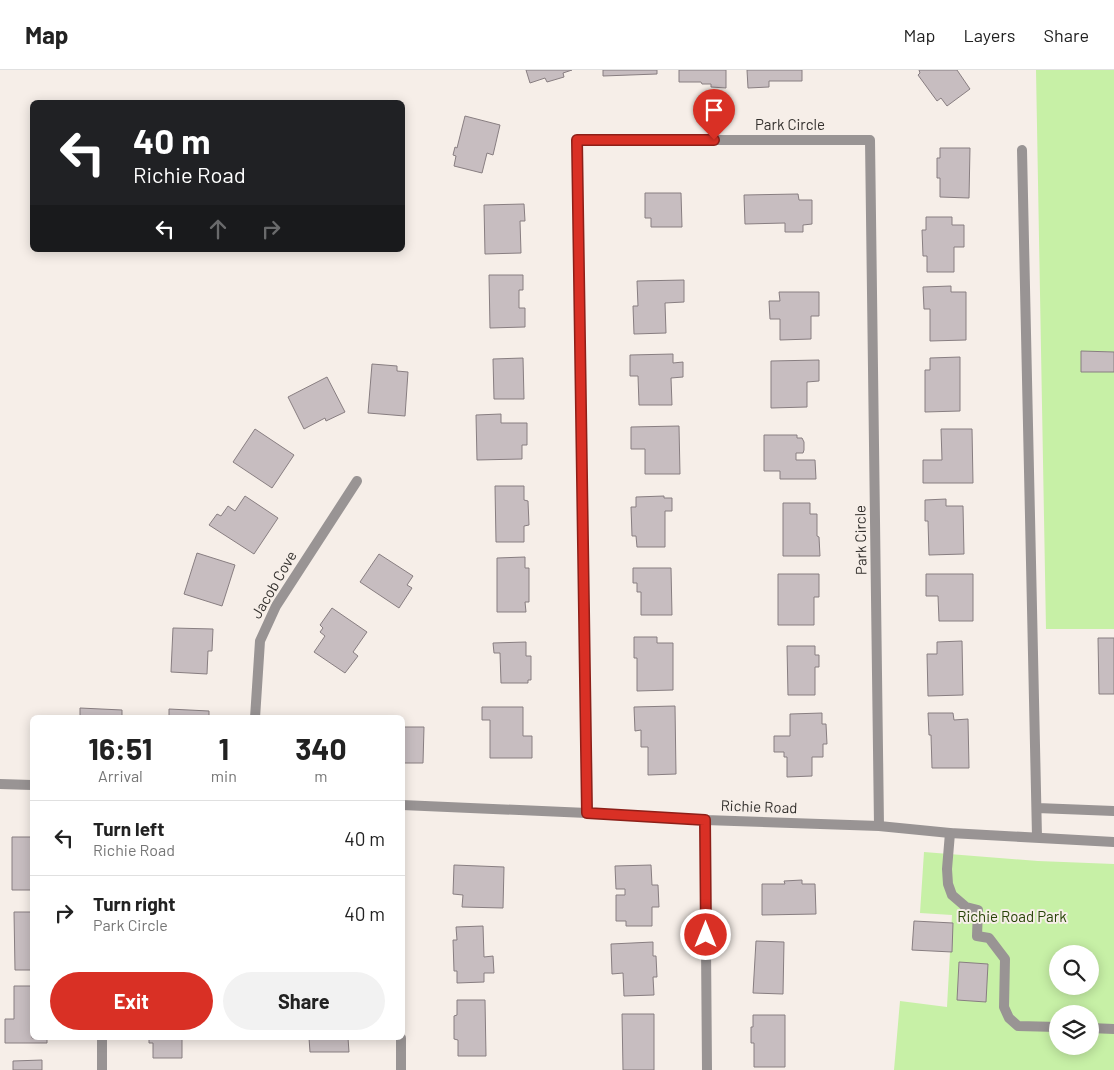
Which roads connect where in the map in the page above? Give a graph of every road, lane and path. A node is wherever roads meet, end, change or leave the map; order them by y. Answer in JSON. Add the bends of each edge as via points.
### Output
{"nodes":[{"id":1,"x":1022,"y":150,"type":"dead end"},
{"id":2,"x":357,"y":481,"type":"dead end"},
{"id":3,"x":255,"y":715,"type":"edge"},
{"id":4,"x":0,"y":784,"type":"edge"},
{"id":5,"x":30,"y":785,"type":"edge"},
{"id":6,"x":405,"y":805,"type":"edge"},
{"id":7,"x":1037,"y":808,"type":"junction"},
{"id":8,"x":1114,"y":811,"type":"edge"},
{"id":9,"x":587,"y":813,"type":"junction"},
{"id":10,"x":705,"y":820,"type":"junction"},
{"id":11,"x":879,"y":826,"type":"junction"},
{"id":12,"x":950,"y":833,"type":"junction"},
{"id":13,"x":1037,"y":837,"type":"junction"},
{"id":14,"x":1114,"y":842,"type":"edge"},
{"id":15,"x":1049,"y":1027,"type":"edge"},
{"id":16,"x":1099,"y":1028,"type":"edge"},
{"id":17,"x":1114,"y":1029,"type":"edge"},
{"id":18,"x":102,"y":1040,"type":"edge"},
{"id":19,"x":401,"y":1040,"type":"edge"},
{"id":20,"x":102,"y":1070,"type":"edge"},
{"id":21,"x":401,"y":1070,"type":"edge"},
{"id":22,"x":707,"y":1070,"type":"edge"}],
"edges":[{"from":1,"to":7,"type":"street"},
{"from":2,"to":3,"type":"street","name":"Jacob Cove","via":[[276,606],[260,641]]},
{"from":4,"to":5,"type":"street"},
{"from":6,"to":9,"type":"street","name":"Richie Road"},
{"from":7,"to":8,"type":"street"},
{"from":7,"to":13,"type":"street"},
{"from":9,"to":10,"type":"street","name":"Richie Road"},
{"from":9,"to":11,"type":"street","name":"Park Circle","via":[[577,140],[870,140]]},
{"from":10,"to":11,"type":"street","name":"Richie Road"},
{"from":10,"to":22,"type":"street"},
{"from":11,"to":12,"type":"street","name":"Richie Road"},
{"from":12,"to":13,"type":"street","name":"Richie Road"},
{"from":12,"to":15,"type":"street","via":[[948,884],[952,895],[966,907],[978,910],[977,936],[989,938],[1004,959],[1004,1007],[1009,1018],[1018,1026]]},
{"from":13,"to":14,"type":"street","name":"Richie Road"},
{"from":16,"to":17,"type":"street"},
{"from":18,"to":20,"type":"street"},
{"from":19,"to":21,"type":"street"}]}
